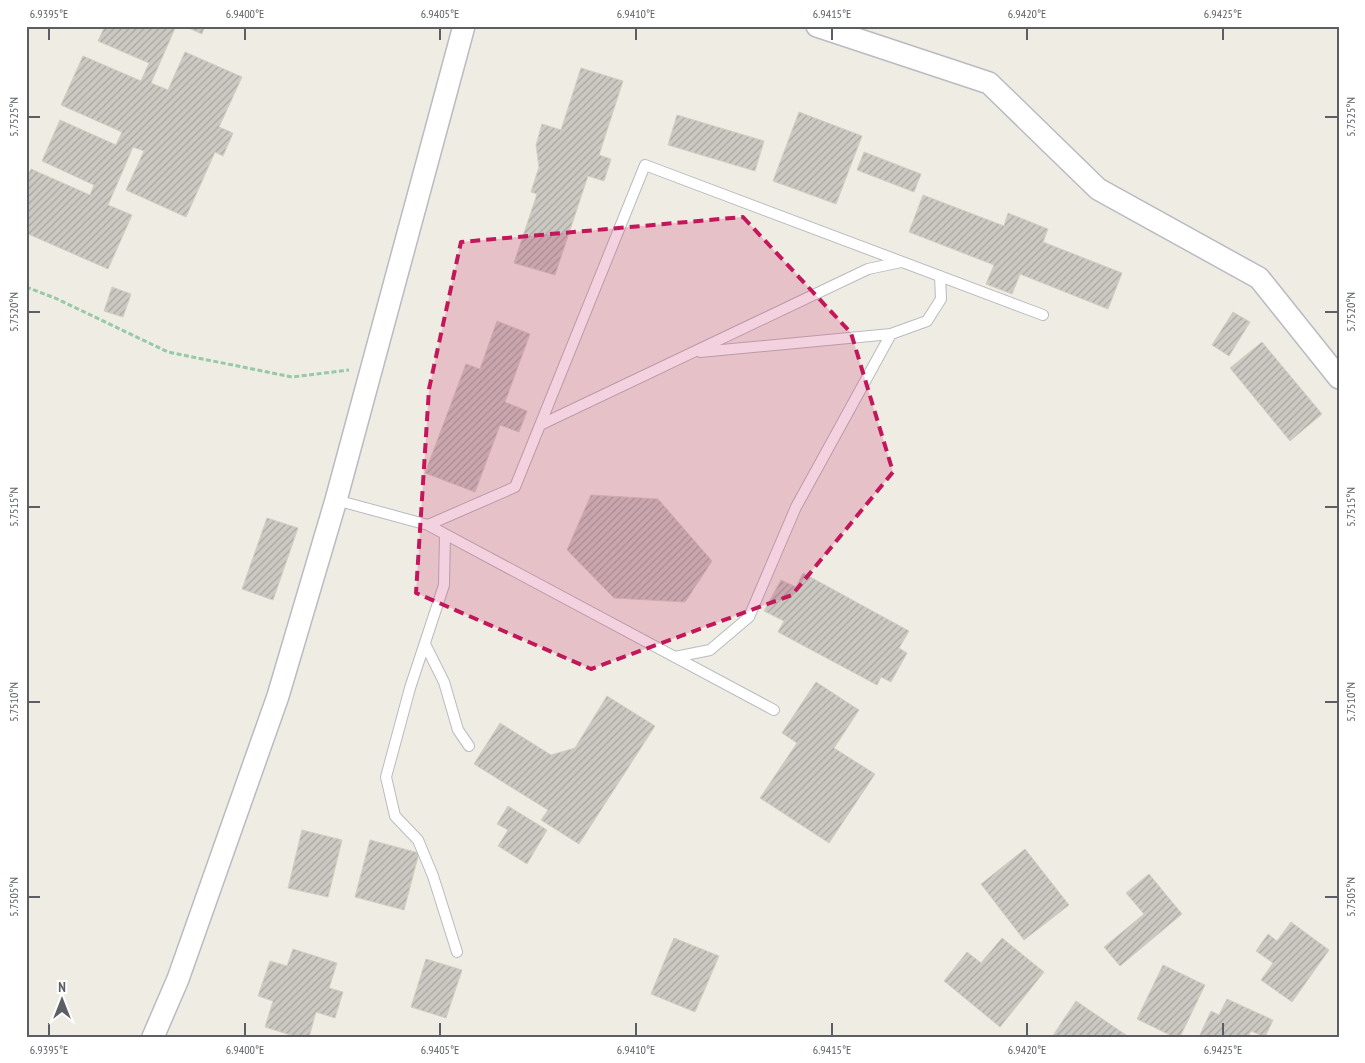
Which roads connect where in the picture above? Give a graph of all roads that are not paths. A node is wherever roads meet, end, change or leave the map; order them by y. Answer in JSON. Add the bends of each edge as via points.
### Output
{"nodes":[{"id":1,"x":464,"y":26,"type":"edge"},
{"id":2,"x":817,"y":26,"type":"edge"},
{"id":3,"x":902,"y":262,"type":"junction"},
{"id":4,"x":940,"y":276,"type":"junction"},
{"id":5,"x":1043,"y":315,"type":"dead end"},
{"id":6,"x":891,"y":334,"type":"junction"},
{"id":7,"x":692,"y":353,"type":"junction"},
{"id":8,"x":1339,"y":378,"type":"edge"},
{"id":9,"x":540,"y":425,"type":"junction"},
{"id":10,"x":336,"y":500,"type":"junction"},
{"id":11,"x":428,"y":525,"type":"junction"},
{"id":12,"x":445,"y":534,"type":"junction"},
{"id":13,"x":425,"y":644,"type":"junction"},
{"id":14,"x":675,"y":657,"type":"junction"},
{"id":15,"x":774,"y":710,"type":"dead end"},
{"id":16,"x":469,"y":746,"type":"dead end"},
{"id":17,"x":457,"y":952,"type":"dead end"},
{"id":18,"x":153,"y":1037,"type":"edge"}],
"edges":[{"from":1,"to":10,"type":"street"},
{"from":2,"to":8,"type":"street","via":[[989,83],[1098,189],[1259,278]]},
{"from":3,"to":4,"type":"lane"},
{"from":3,"to":7,"type":"lane","via":[[868,269]]},
{"from":3,"to":9,"type":"lane","via":[[645,165]]},
{"from":4,"to":5,"type":"lane"},
{"from":4,"to":6,"type":"lane","via":[[941,299],[927,321]]},
{"from":6,"to":7,"type":"lane"},
{"from":6,"to":14,"type":"lane","via":[[796,507],[749,617],[710,650]]},
{"from":7,"to":9,"type":"lane"},
{"from":9,"to":11,"type":"lane","via":[[515,488]]},
{"from":10,"to":11,"type":"lane"},
{"from":10,"to":18,"type":"street","via":[[278,696],[181,970]]},
{"from":11,"to":12,"type":"lane"},
{"from":12,"to":13,"type":"lane","via":[[444,586]]},
{"from":12,"to":14,"type":"lane"},
{"from":13,"to":16,"type":"lane","via":[[444,682],[458,730]]},
{"from":13,"to":17,"type":"lane","via":[[386,777],[395,816],[418,840],[433,876]]},
{"from":14,"to":15,"type":"lane"}]}
